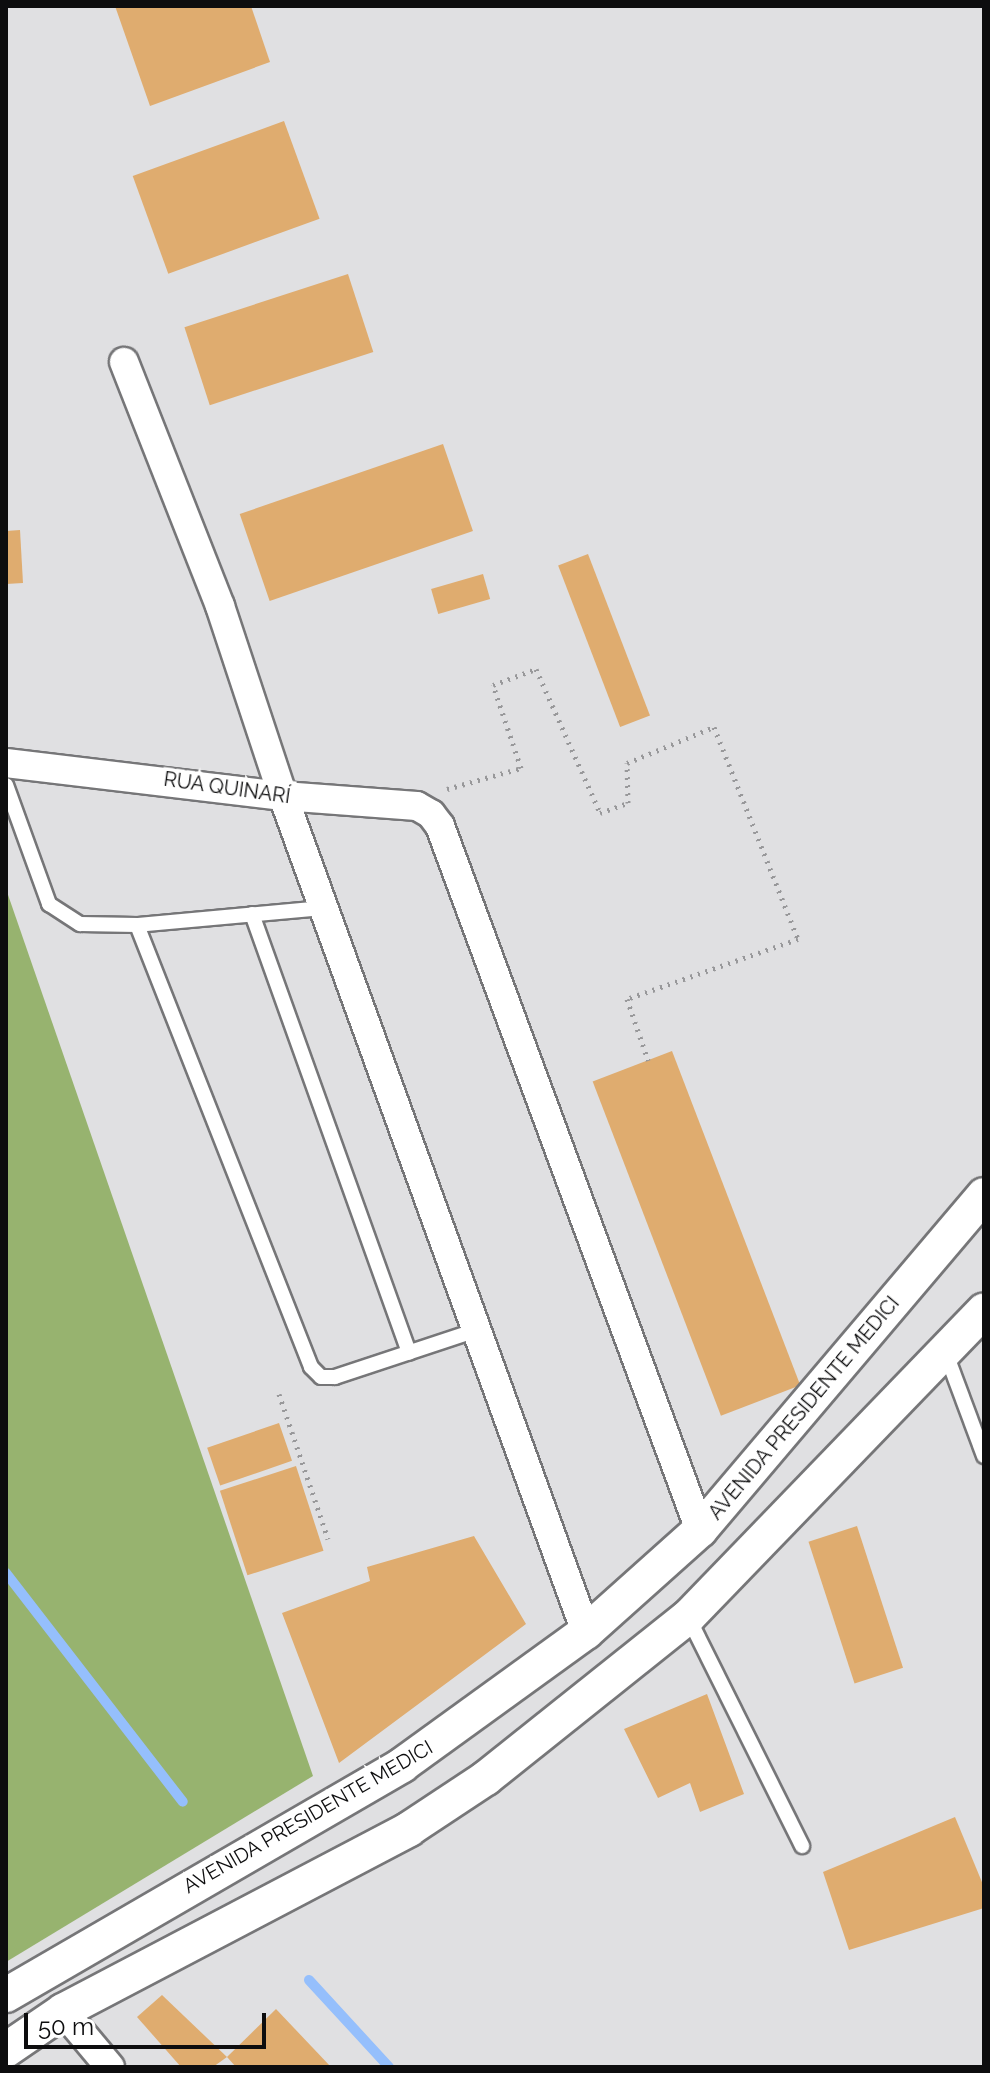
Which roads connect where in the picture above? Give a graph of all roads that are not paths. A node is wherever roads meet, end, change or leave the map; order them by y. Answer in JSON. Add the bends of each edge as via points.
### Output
{"nodes":[{"id":1,"x":124,"y":362,"type":"dead end"},
{"id":2,"x":6,"y":763,"type":"edge"},
{"id":3,"x":6,"y":785,"type":"edge"},
{"id":4,"x":283,"y":796,"type":"junction"},
{"id":5,"x":324,"y":908,"type":"junction"},
{"id":6,"x":252,"y":914,"type":"junction"},
{"id":7,"x":137,"y":925,"type":"junction"},
{"id":8,"x":984,"y":1195,"type":"edge"},
{"id":9,"x":984,"y":1311,"type":"edge"},
{"id":10,"x":477,"y":1330,"type":"junction"},
{"id":11,"x":945,"y":1351,"type":"junction"},
{"id":12,"x":409,"y":1353,"type":"junction"},
{"id":13,"x":984,"y":1456,"type":"edge"},
{"id":14,"x":700,"y":1530,"type":"junction"},
{"id":15,"x":688,"y":1617,"type":"junction"},
{"id":16,"x":586,"y":1632,"type":"junction"},
{"id":17,"x":802,"y":1846,"type":"dead end"},
{"id":18,"x":220,"y":1869,"type":"junction"},
{"id":19,"x":249,"y":1916,"type":"junction"},
{"id":20,"x":6,"y":1995,"type":"edge"},
{"id":21,"x":63,"y":2011,"type":"junction"},
{"id":22,"x":6,"y":2050,"type":"edge"},
{"id":23,"x":110,"y":2067,"type":"edge"}],
"edges":[{"from":1,"to":4,"type":"street","via":[[220,606]]},
{"from":2,"to":4,"type":"street","name":"RUA QUINARÍ"},
{"from":3,"to":7,"type":"lane","via":[[49,904],[80,924]]},
{"from":4,"to":5,"type":"street"},
{"from":4,"to":14,"type":"street","name":"RUA QUINARÍ","via":[[417,806],[440,826]]},
{"from":5,"to":6,"type":"lane"},
{"from":5,"to":10,"type":"street"},
{"from":6,"to":7,"type":"lane"},
{"from":6,"to":12,"type":"lane"},
{"from":7,"to":12,"type":"lane","via":[[311,1367],[321,1377],[335,1377]]},
{"from":8,"to":14,"type":"street","name":"AVENIDA PRESIDENTE MEDICI"},
{"from":9,"to":11,"type":"street"},
{"from":10,"to":12,"type":"lane"},
{"from":10,"to":16,"type":"street"},
{"from":11,"to":13,"type":"lane"},
{"from":11,"to":15,"type":"street"},
{"from":14,"to":16,"type":"street","name":"AVENIDA PRESIDENTE MEDICI"},
{"from":15,"to":17,"type":"lane"},
{"from":15,"to":19,"type":"street","via":[[486,1778],[409,1829]]},
{"from":16,"to":18,"type":"street","name":"AVENIDA PRESIDENTE MEDICI","via":[[402,1765]]},
{"from":18,"to":19,"type":"street"},
{"from":18,"to":20,"type":"street","name":"AVENIDA PRESIDENTE MEDICI"},
{"from":19,"to":21,"type":"street"},
{"from":21,"to":22,"type":"street"},
{"from":21,"to":23,"type":"street"}]}
